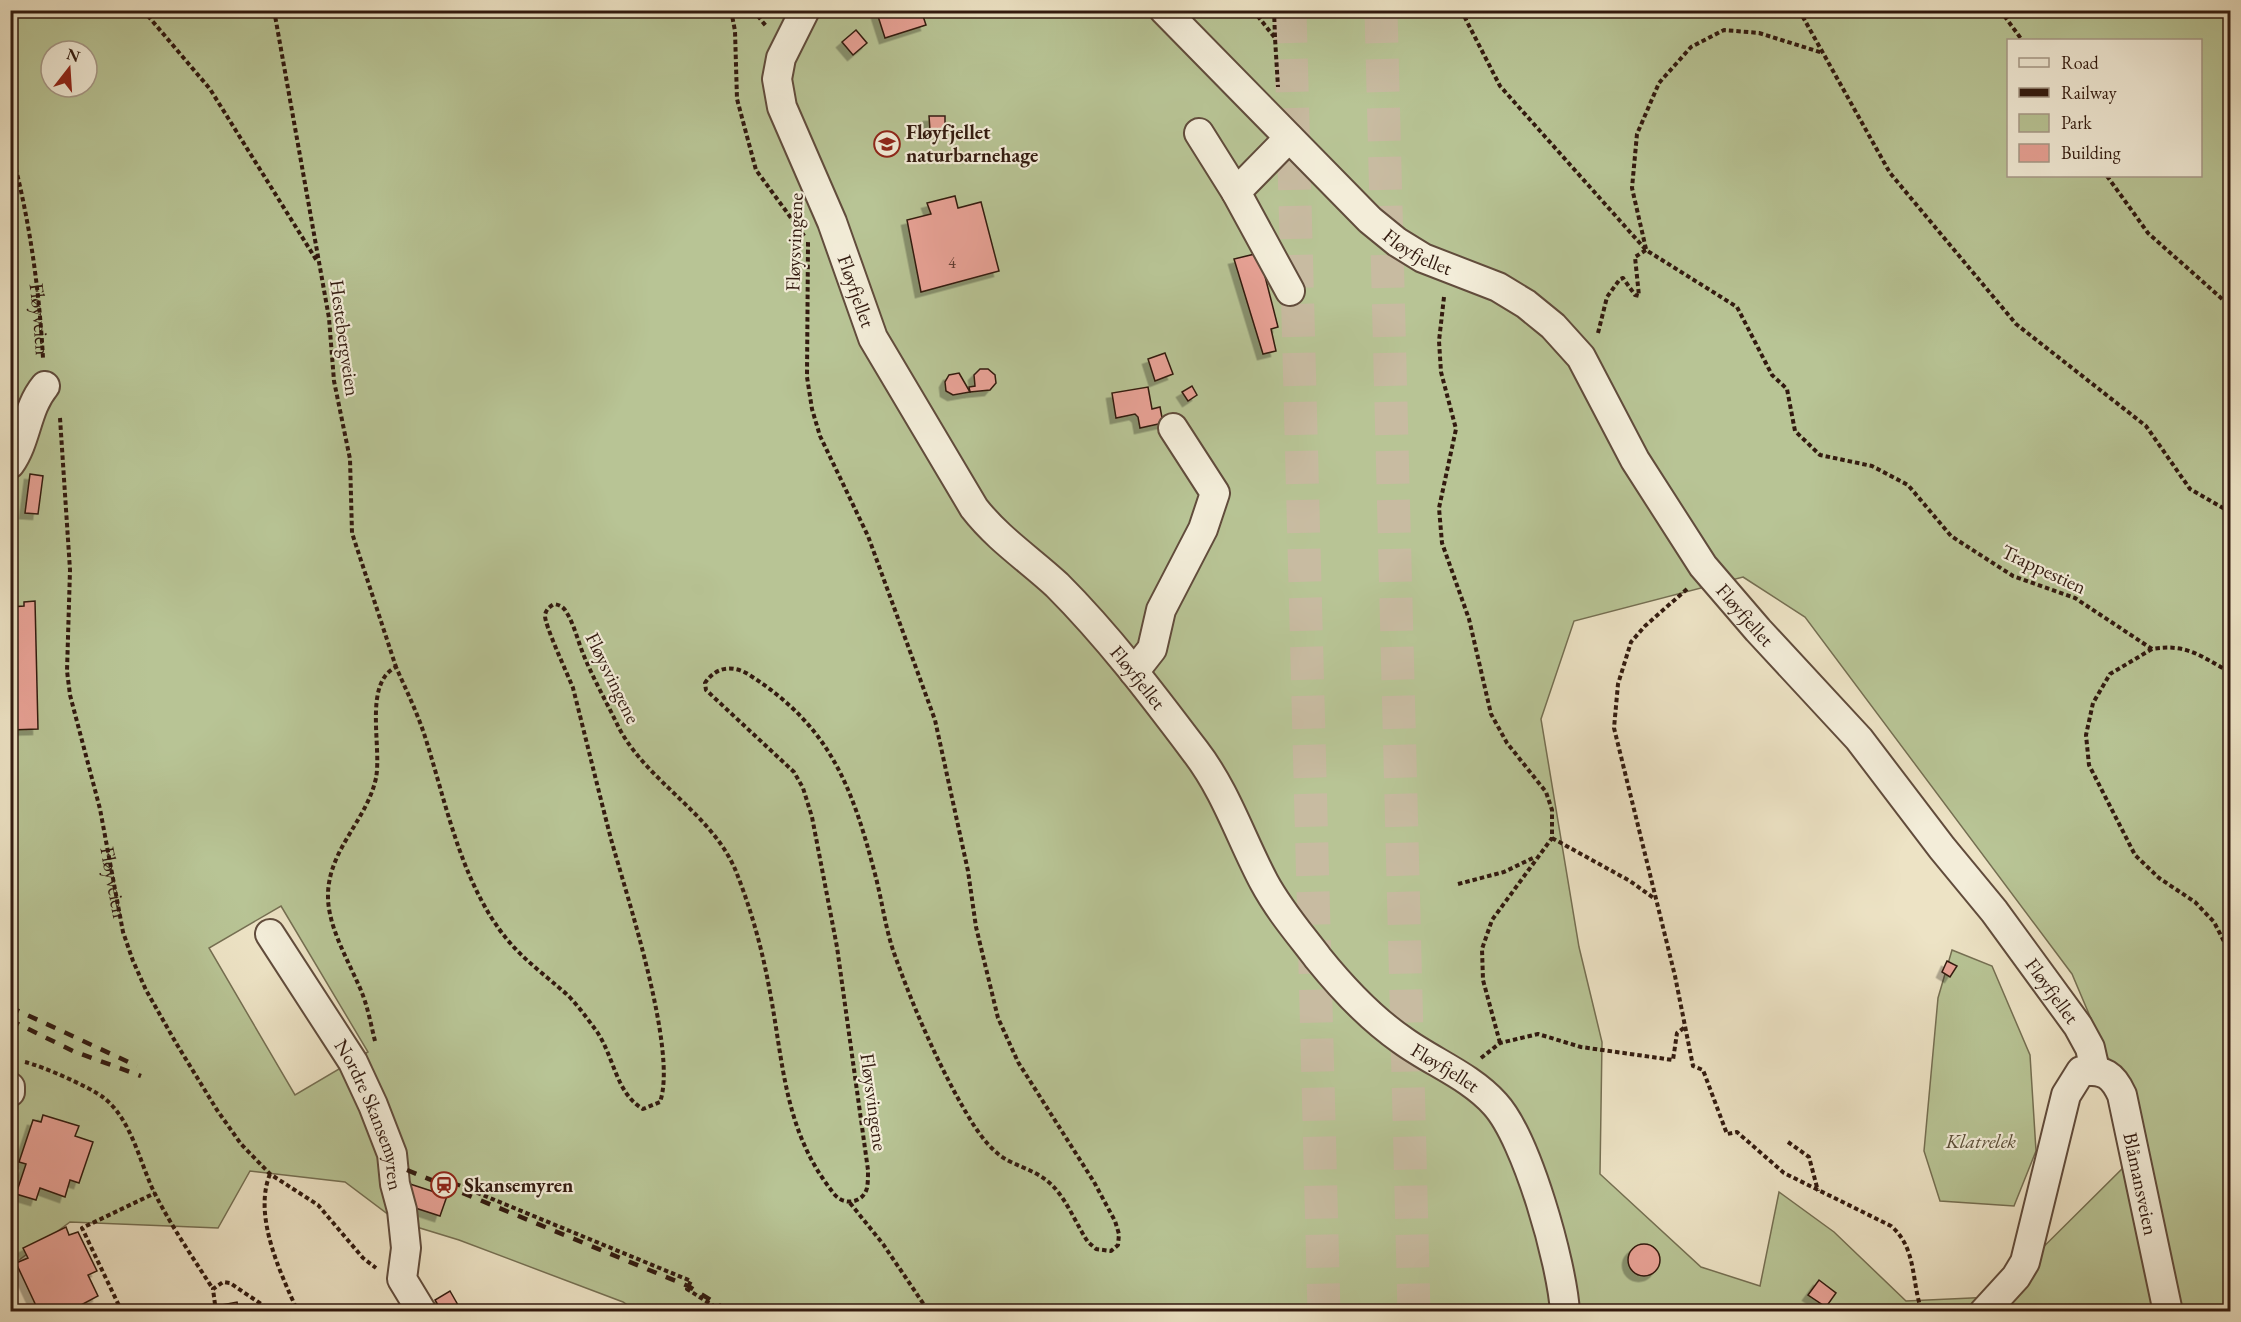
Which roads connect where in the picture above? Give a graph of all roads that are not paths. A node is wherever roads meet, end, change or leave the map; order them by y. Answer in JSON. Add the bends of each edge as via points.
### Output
{"nodes":[{"id":1,"x":805,"y":10,"type":"edge"},
{"id":2,"x":1164,"y":10,"type":"edge"},
{"id":3,"x":1199,"y":133,"type":"dead end"},
{"id":4,"x":1285,"y":134,"type":"junction"},
{"id":5,"x":1236,"y":192,"type":"junction"},
{"id":6,"x":1290,"y":291,"type":"dead end"},
{"id":7,"x":45,"y":386,"type":"road end"},
{"id":8,"x":1173,"y":428,"type":"dead end"},
{"id":9,"x":10,"y":464,"type":"edge"},
{"id":10,"x":1134,"y":672,"type":"junction"},
{"id":11,"x":270,"y":934,"type":"dead end"},
{"id":12,"x":2095,"y":1070,"type":"junction"},
{"id":13,"x":10,"y":1087,"type":"edge"},
{"id":14,"x":10,"y":1092,"type":"edge"},
{"id":15,"x":422,"y":1311,"type":"edge"},
{"id":16,"x":1565,"y":1311,"type":"edge"},
{"id":17,"x":1984,"y":1311,"type":"edge"},
{"id":18,"x":2168,"y":1311,"type":"edge"}],
"edges":[{"from":1,"to":10,"type":"street","name":"Fløyfjellet","via":[[782,58],[778,92],[832,222],[873,338],[974,508],[1005,543],[1055,584]]},
{"from":2,"to":4,"type":"street","name":"Fløyfjellet"},
{"from":3,"to":5,"type":"street"},
{"from":4,"to":5,"type":"street"},
{"from":4,"to":12,"type":"street","name":"Fløyfjellet","via":[[1397,243],[1423,258],[1498,287],[1526,304],[1581,357],[1635,460],[1703,566],[1859,739],[2001,919],[2078,1026],[2090,1048]]},
{"from":5,"to":6,"type":"street"},
{"from":7,"to":9,"type":"street","via":[[32,407],[19,450]]},
{"from":8,"to":10,"type":"street","via":[[1215,493],[1203,530],[1161,610],[1152,649]]},
{"from":10,"to":16,"type":"street","name":"Fløyfjellet","via":[[1198,753],[1281,911],[1328,970],[1377,1021],[1495,1104],[1515,1132],[1549,1235]]},
{"from":11,"to":15,"type":"street","name":"Nordre Skansemyren","via":[[353,1062],[392,1154],[406,1248],[402,1280]]},
{"from":12,"to":17,"type":"street","via":[[2081,1071],[2066,1095],[2025,1262]]},
{"from":12,"to":18,"type":"street","name":"Blåmansveien","via":[[2108,1073],[2122,1095]]},
{"from":13,"to":14,"type":"street"}]}
